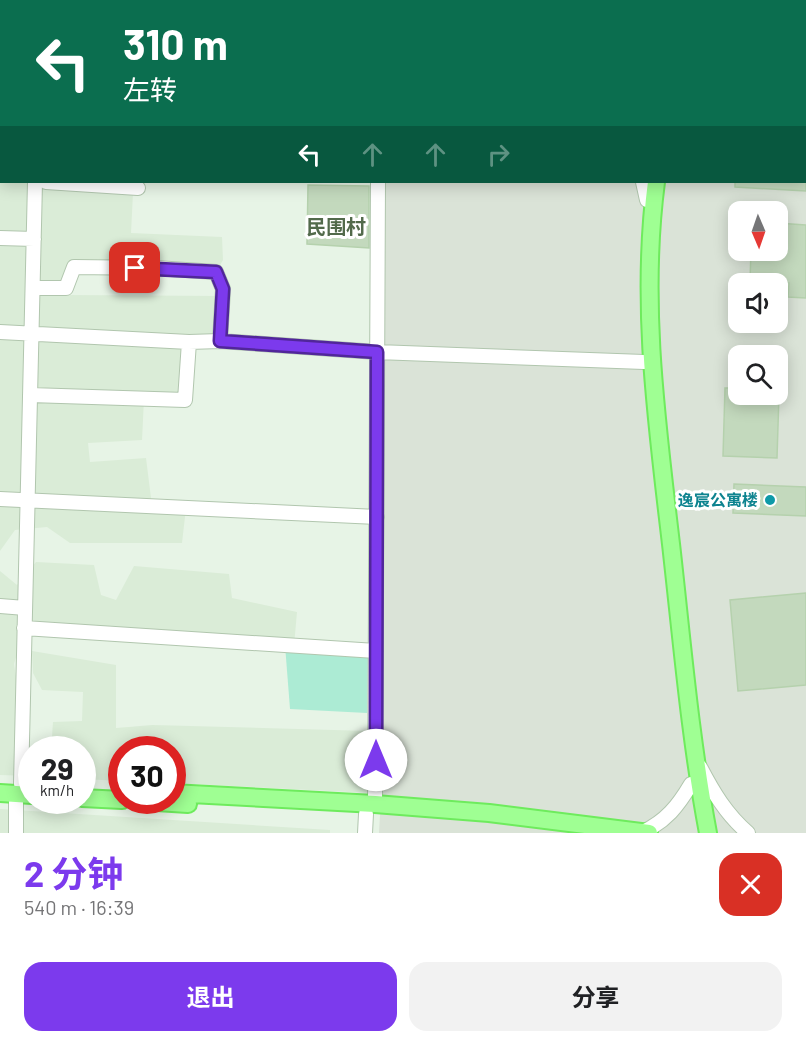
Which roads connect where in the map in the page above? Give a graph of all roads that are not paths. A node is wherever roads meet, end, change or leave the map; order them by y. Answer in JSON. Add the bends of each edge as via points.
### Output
{"nodes":[{"id":1,"x":35,"y":183,"type":"edge"},
{"id":2,"x":61,"y":183,"type":"edge"},
{"id":3,"x":378,"y":183,"type":"edge"},
{"id":4,"x":643,"y":183,"type":"edge"},
{"id":5,"x":651,"y":183,"type":"edge"},
{"id":6,"x":656,"y":183,"type":"edge"},
{"id":7,"x":138,"y":188,"type":"dead end"},
{"id":8,"x":647,"y":200,"type":"junction"},
{"id":9,"x":0,"y":238,"type":"edge"},
{"id":10,"x":34,"y":239,"type":"junction"},
{"id":11,"x":33,"y":288,"type":"junction"},
{"id":12,"x":0,"y":332,"type":"edge"},
{"id":13,"x":32,"y":333,"type":"junction"},
{"id":14,"x":220,"y":341,"type":"junction"},
{"id":15,"x":189,"y":342,"type":"junction"},
{"id":16,"x":377,"y":352,"type":"junction"},
{"id":17,"x":644,"y":362,"type":"junction"},
{"id":18,"x":30,"y":395,"type":"junction"},
{"id":19,"x":0,"y":499,"type":"edge"},
{"id":20,"x":27,"y":500,"type":"junction"},
{"id":21,"x":377,"y":517,"type":"junction"},
{"id":22,"x":0,"y":606,"type":"edge"},
{"id":23,"x":25,"y":608,"type":"junction"},
{"id":24,"x":24,"y":628,"type":"junction"},
{"id":25,"x":376,"y":651,"type":"junction"},
{"id":26,"x":21,"y":736,"type":"edge"},
{"id":27,"x":695,"y":758,"type":"junction"},
{"id":28,"x":0,"y":783,"type":"edge"},
{"id":29,"x":691,"y":784,"type":"junction"},
{"id":30,"x":18,"y":789,"type":"edge"},
{"id":31,"x":186,"y":794,"type":"edge"},
{"id":32,"x":186,"y":803,"type":"edge"},
{"id":33,"x":371,"y":809,"type":"junction"},
{"id":34,"x":18,"y":812,"type":"edge"},
{"id":35,"x":16,"y":833,"type":"edge"},
{"id":36,"x":366,"y":833,"type":"edge"},
{"id":37,"x":576,"y":833,"type":"edge"},
{"id":38,"x":646,"y":833,"type":"edge"},
{"id":39,"x":697,"y":833,"type":"edge"},
{"id":40,"x":708,"y":833,"type":"edge"},
{"id":41,"x":748,"y":833,"type":"edge"}],
"edges":[{"from":1,"to":10,"type":"street"},
{"from":2,"to":7,"type":"street"},
{"from":3,"to":16,"type":"street"},
{"from":4,"to":8,"type":"street"},
{"from":5,"to":8,"type":"main road"},
{"from":6,"to":27,"type":"main road","via":[[650,271],[652,370]]},
{"from":8,"to":17,"type":"main road","via":[[643,253]]},
{"from":9,"to":10,"type":"street"},
{"from":10,"to":11,"type":"street"},
{"from":11,"to":13,"type":"street"},
{"from":11,"to":14,"type":"street","via":[[66,288],[74,267],[216,272],[223,289]]},
{"from":12,"to":13,"type":"street"},
{"from":13,"to":15,"type":"street"},
{"from":13,"to":18,"type":"street"},
{"from":14,"to":15,"type":"street"},
{"from":14,"to":16,"type":"street"},
{"from":15,"to":18,"type":"street","via":[[185,400]]},
{"from":16,"to":17,"type":"street"},
{"from":16,"to":21,"type":"street"},
{"from":17,"to":29,"type":"main road"},
{"from":18,"to":20,"type":"street"},
{"from":19,"to":20,"type":"street"},
{"from":20,"to":21,"type":"street"},
{"from":20,"to":23,"type":"street"},
{"from":21,"to":25,"type":"street"},
{"from":22,"to":23,"type":"street"},
{"from":23,"to":24,"type":"street"},
{"from":24,"to":25,"type":"street"},
{"from":24,"to":26,"type":"street"},
{"from":25,"to":33,"type":"street"},
{"from":27,"to":40,"type":"main road"},
{"from":27,"to":41,"type":"street","via":[[721,804]]},
{"from":28,"to":30,"type":"main road"},
{"from":29,"to":38,"type":"street","via":[[675,810]]},
{"from":29,"to":39,"type":"main road"},
{"from":31,"to":33,"type":"main road"},
{"from":32,"to":33,"type":"main road"},
{"from":33,"to":36,"type":"street"},
{"from":33,"to":37,"type":"main road"},
{"from":33,"to":38,"type":"main road","via":[[489,813]]},
{"from":34,"to":35,"type":"street"}]}
